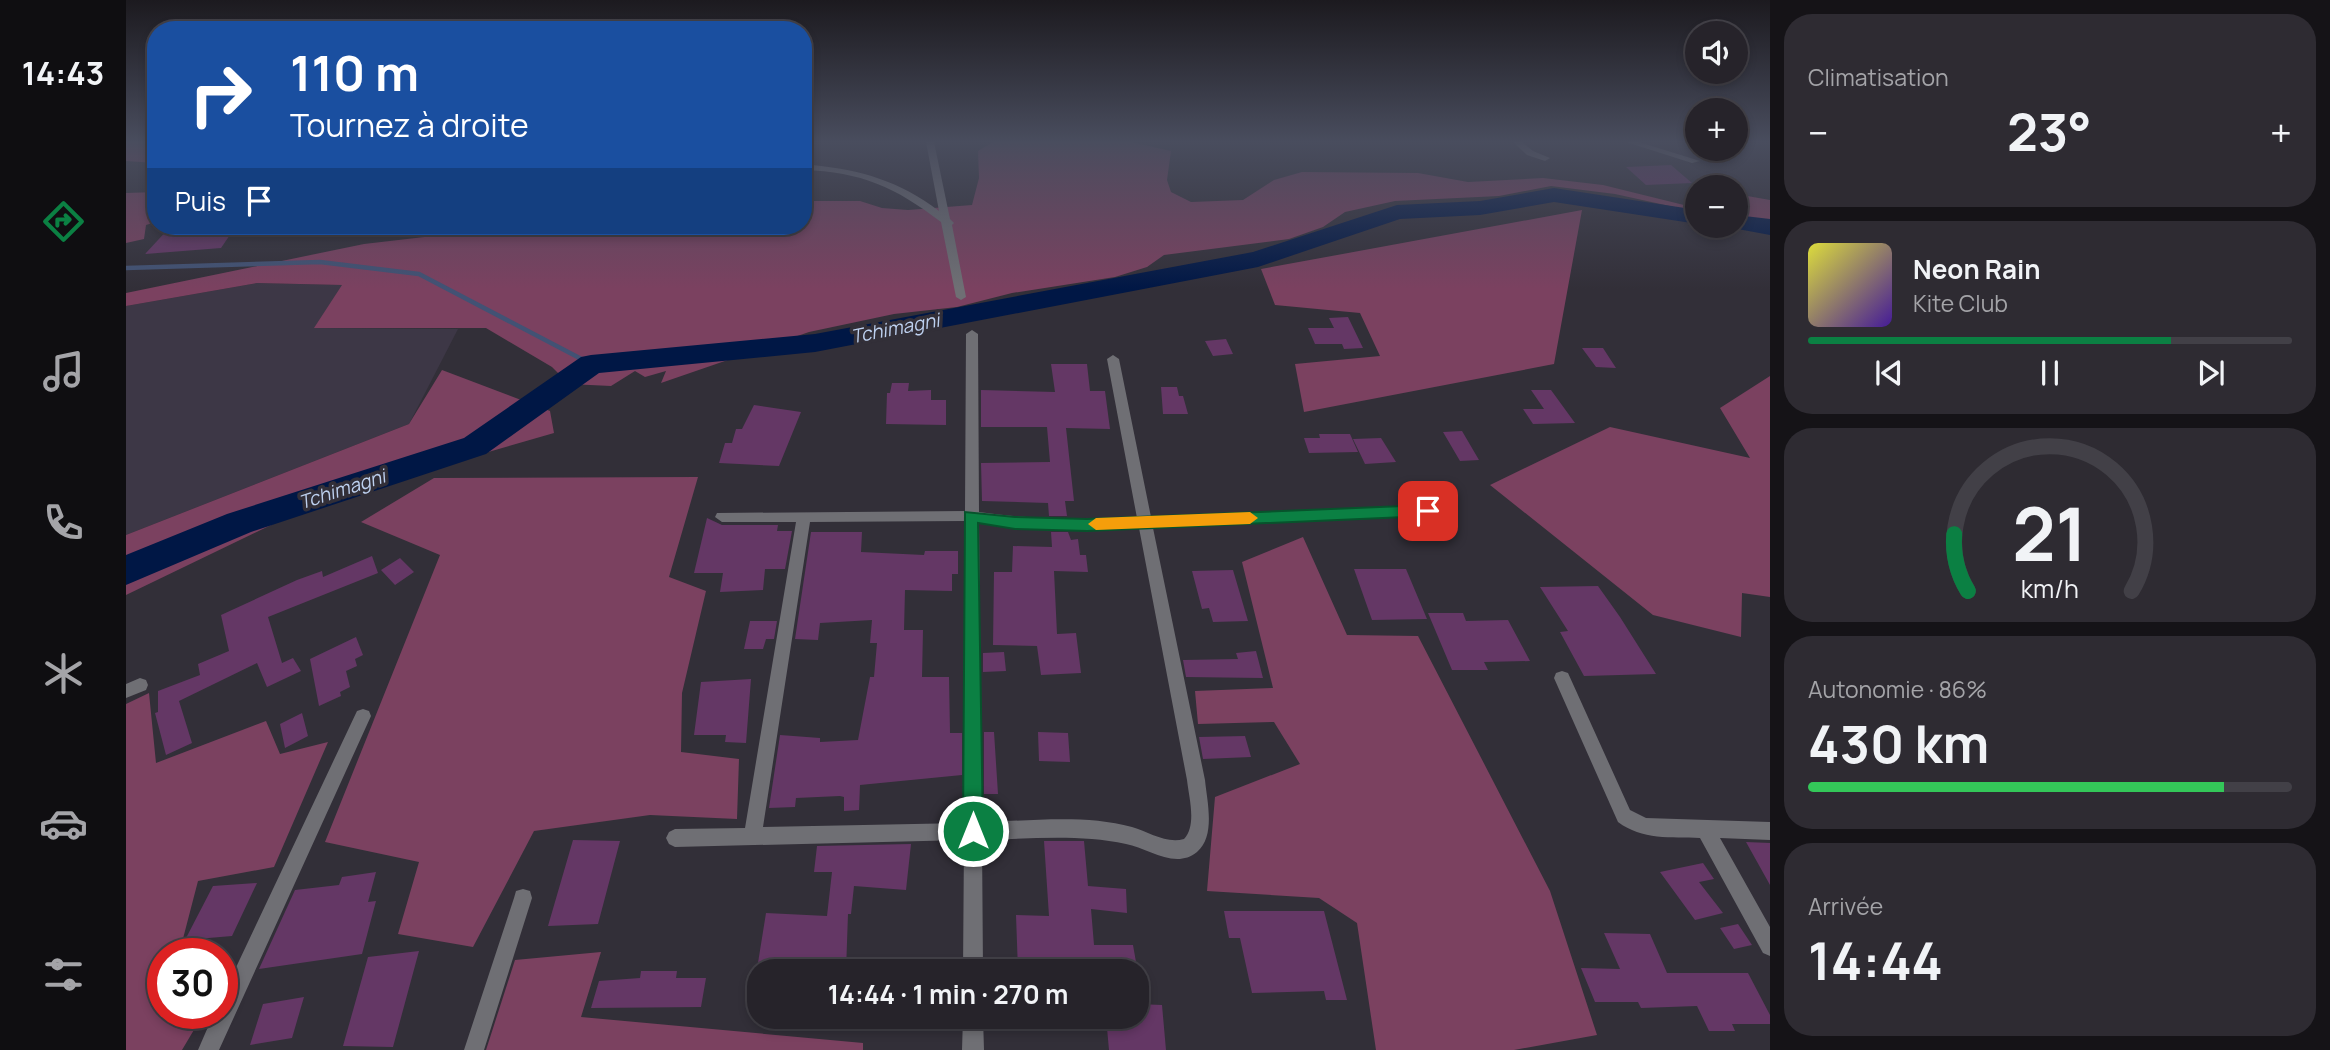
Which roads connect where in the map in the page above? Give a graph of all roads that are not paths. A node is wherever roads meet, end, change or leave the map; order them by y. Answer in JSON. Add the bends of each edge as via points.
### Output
{"nodes":[{"id":1,"x":902,"y":191,"type":"edge"},
{"id":2,"x":941,"y":191,"type":"edge"},
{"id":3,"x":948,"y":223,"type":"junction"},
{"id":4,"x":961,"y":297,"type":"dead end"},
{"id":5,"x":972,"y":334,"type":"dead end"},
{"id":6,"x":1113,"y":359,"type":"dead end"},
{"id":7,"x":1428,"y":511,"type":"dead end"},
{"id":8,"x":970,"y":516,"type":"junction"},
{"id":9,"x":722,"y":517,"type":"dead end"},
{"id":10,"x":804,"y":517,"type":"junction"},
{"id":11,"x":1143,"y":520,"type":"junction"},
{"id":12,"x":1562,"y":678,"type":"dead end"},
{"id":13,"x":363,"y":716,"type":"dead end"},
{"id":14,"x":1706,"y":830,"type":"junction"},
{"id":15,"x":973,"y":831,"type":"junction"},
{"id":16,"x":1770,"y":831,"type":"edge"},
{"id":17,"x":752,"y":836,"type":"junction"},
{"id":18,"x":675,"y":838,"type":"dead end"},
{"id":19,"x":523,"y":898,"type":"dead end"},
{"id":20,"x":1770,"y":946,"type":"edge"},
{"id":21,"x":973,"y":959,"type":"edge"},
{"id":22,"x":973,"y":1029,"type":"edge"},
{"id":23,"x":208,"y":1050,"type":"edge"},
{"id":24,"x":474,"y":1050,"type":"edge"},
{"id":25,"x":973,"y":1050,"type":"edge"}],
"edges":[{"from":1,"to":3,"type":"street"},
{"from":2,"to":3,"type":"street"},
{"from":3,"to":4,"type":"street"},
{"from":5,"to":8,"type":"street"},
{"from":6,"to":11,"type":"street"},
{"from":7,"to":11,"type":"street"},
{"from":8,"to":10,"type":"street"},
{"from":8,"to":11,"type":"street","via":[[1015,523],[1087,525]]},
{"from":8,"to":15,"type":"street"},
{"from":9,"to":10,"type":"street"},
{"from":10,"to":17,"type":"street"},
{"from":11,"to":15,"type":"street","via":[[1196,780],[1199,829],[1194,843],[1177,851],[1129,835],[1073,830]]},
{"from":12,"to":14,"type":"street","via":[[1624,816],[1646,827]]},
{"from":13,"to":23,"type":"street"},
{"from":14,"to":16,"type":"street"},
{"from":14,"to":20,"type":"street"},
{"from":15,"to":17,"type":"street"},
{"from":15,"to":21,"type":"street"},
{"from":17,"to":18,"type":"street"},
{"from":19,"to":24,"type":"street"},
{"from":22,"to":25,"type":"street"}]}
